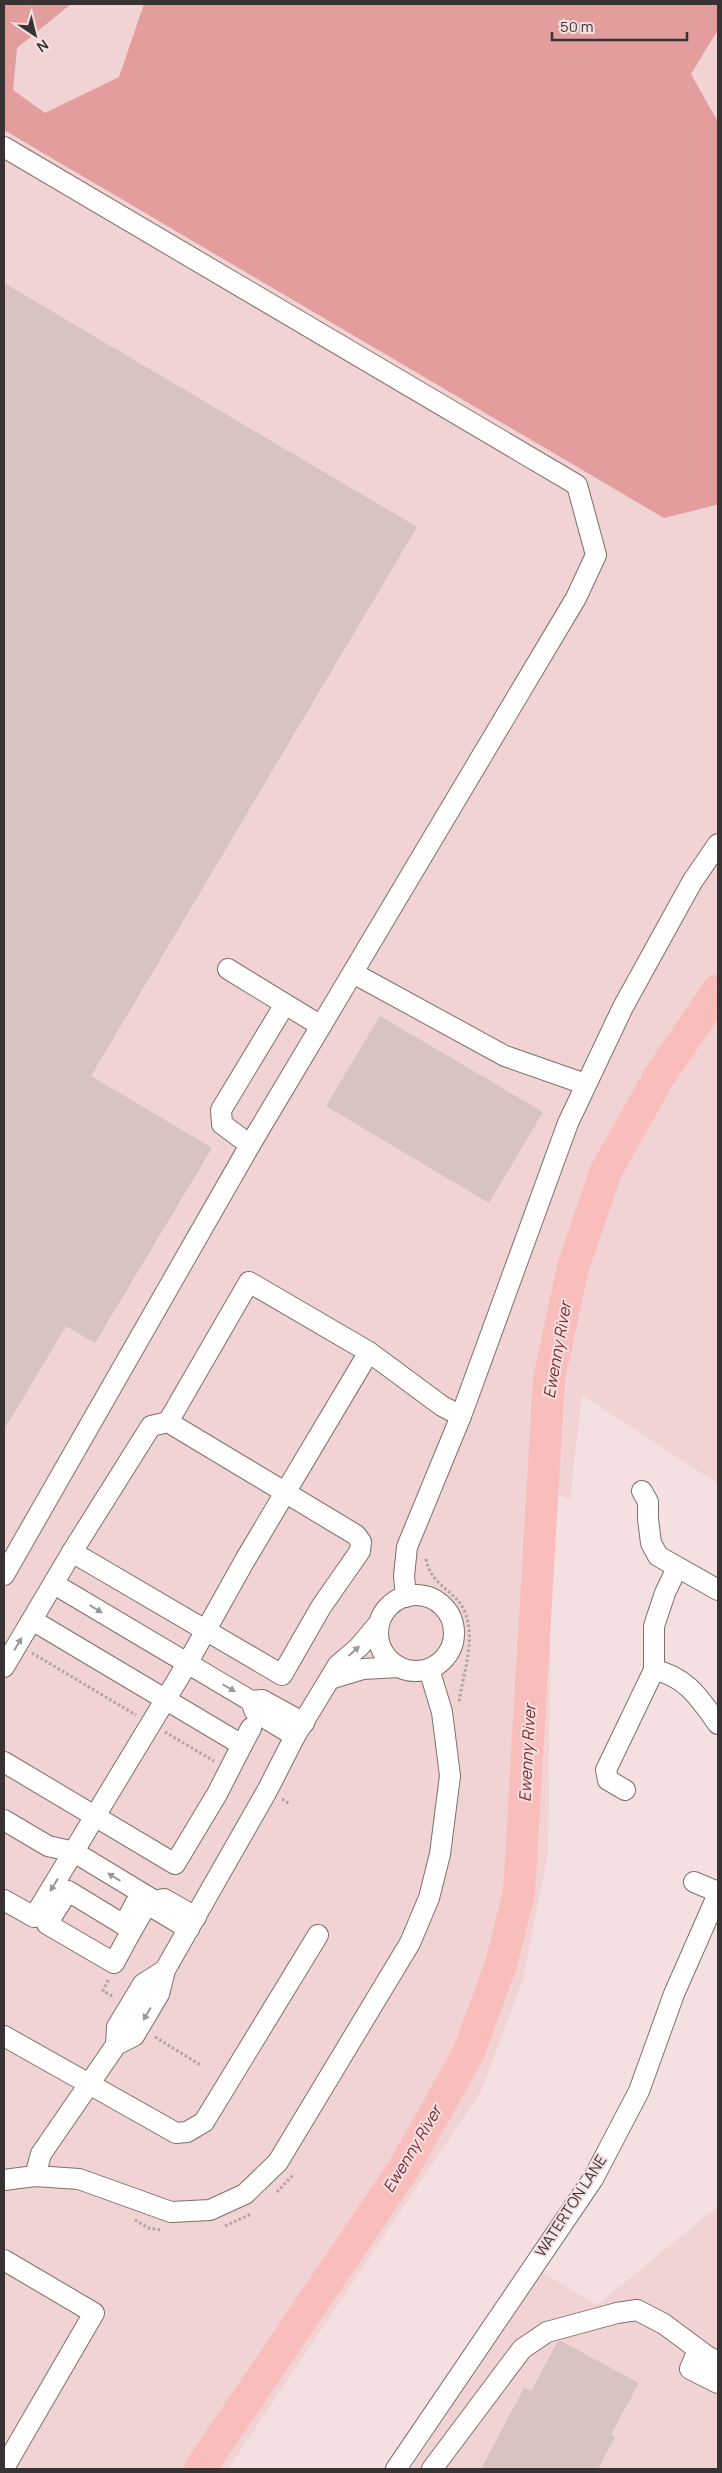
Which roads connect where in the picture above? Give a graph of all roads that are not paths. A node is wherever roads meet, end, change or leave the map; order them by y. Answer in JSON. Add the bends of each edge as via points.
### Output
{"nodes":[{"id":1,"x":4,"y":147,"type":"edge"},
{"id":2,"x":718,"y":844,"type":"edge"},
{"id":3,"x":228,"y":969,"type":"dead end"},
{"id":4,"x":353,"y":972,"type":"junction"},
{"id":5,"x":284,"y":1004,"type":"junction"},
{"id":6,"x":321,"y":1026,"type":"junction"},
{"id":7,"x":585,"y":1084,"type":"junction"},
{"id":8,"x":250,"y":1145,"type":"junction"},
{"id":9,"x":370,"y":1352,"type":"junction"},
{"id":10,"x":461,"y":1416,"type":"junction"},
{"id":11,"x":168,"y":1422,"type":"junction"},
{"id":12,"x":642,"y":1491,"type":"dead end"},
{"id":13,"x":286,"y":1493,"type":"junction"},
{"id":14,"x":72,"y":1552,"type":"junction"},
{"id":15,"x":677,"y":1568,"type":"junction"},
{"id":16,"x":4,"y":1575,"type":"edge"},
{"id":17,"x":54,"y":1584,"type":"junction"},
{"id":18,"x":718,"y":1590,"type":"edge"},
{"id":19,"x":406,"y":1597,"type":"junction"},
{"id":20,"x":32,"y":1620,"type":"junction"},
{"id":21,"x":379,"y":1623,"type":"junction"},
{"id":22,"x":205,"y":1629,"type":"junction"},
{"id":23,"x":187,"y":1664,"type":"junction"},
{"id":24,"x":4,"y":1667,"type":"edge"},
{"id":25,"x":399,"y":1667,"type":"junction"},
{"id":26,"x":429,"y":1669,"type":"junction"},
{"id":27,"x":654,"y":1670,"type":"junction"},
{"id":28,"x":330,"y":1679,"type":"junction"},
{"id":29,"x":165,"y":1698,"type":"junction"},
{"id":30,"x":718,"y":1724,"type":"edge"},
{"id":31,"x":300,"y":1729,"type":"junction"},
{"id":32,"x":4,"y":1762,"type":"edge"},
{"id":33,"x":625,"y":1790,"type":"dead end"},
{"id":34,"x":95,"y":1816,"type":"junction"},
{"id":35,"x":4,"y":1820,"type":"edge"},
{"id":36,"x":74,"y":1852,"type":"junction"},
{"id":37,"x":694,"y":1882,"type":"dead end"},
{"id":38,"x":718,"y":1893,"type":"edge"},
{"id":39,"x":149,"y":1898,"type":"junction"},
{"id":40,"x":4,"y":1900,"type":"edge"},
{"id":41,"x":192,"y":1923,"type":"junction"},
{"id":42,"x":128,"y":1928,"type":"dead end"},
{"id":43,"x":318,"y":1935,"type":"dead end"},
{"id":44,"x":4,"y":2036,"type":"edge"},
{"id":45,"x":89,"y":2084,"type":"junction"},
{"id":46,"x":35,"y":2176,"type":"junction"},
{"id":47,"x":4,"y":2180,"type":"edge"},
{"id":48,"x":4,"y":2260,"type":"edge"},
{"id":49,"x":711,"y":2352,"type":"edge"},
{"id":50,"x":718,"y":2383,"type":"edge"},
{"id":51,"x":4,"y":2468,"type":"edge"},
{"id":52,"x":396,"y":2469,"type":"edge"},
{"id":53,"x":432,"y":2469,"type":"edge"}],
"edges":[{"from":1,"to":4,"type":"street","via":[[577,485],[596,555],[576,598]]},
{"from":2,"to":7,"type":"street","via":[[692,882],[627,998]]},
{"from":3,"to":5,"type":"street"},
{"from":4,"to":6,"type":"street"},
{"from":4,"to":7,"type":"street","via":[[505,1056]]},
{"from":5,"to":6,"type":"street"},
{"from":5,"to":8,"type":"street","via":[[221,1110],[222,1124]]},
{"from":6,"to":8,"type":"street"},
{"from":7,"to":10,"type":"street","via":[[518,1255]]},
{"from":8,"to":16,"type":"street"},
{"from":9,"to":10,"type":"street","via":[[442,1406]]},
{"from":9,"to":11,"type":"street","via":[[249,1282]]},
{"from":9,"to":13,"type":"street"},
{"from":10,"to":19,"type":"street","via":[[407,1547]]},
{"from":11,"to":13,"type":"street"},
{"from":11,"to":14,"type":"street","via":[[151,1426]]},
{"from":12,"to":15,"type":"street","via":[[648,1502],[651,1543],[658,1556]]},
{"from":13,"to":22,"type":"street"},
{"from":13,"to":22,"type":"street","via":[[356,1535],[361,1542],[360,1551],[322,1607],[282,1676]]},
{"from":14,"to":17,"type":"street"},
{"from":14,"to":22,"type":"street"},
{"from":15,"to":18,"type":"street"},
{"from":15,"to":27,"type":"street","via":[[664,1593],[654,1626]]},
{"from":17,"to":20,"type":"street"},
{"from":17,"to":23,"type":"street","one_way":true},
{"from":19,"to":21,"type":"street","via":[[394,1602]]},
{"from":19,"to":26,"type":"street","via":[[417,1595],[439,1603],[452,1622],[454,1633],[447,1655]]},
{"from":24,"to":20,"type":"street","one_way":true},
{"from":20,"to":29,"type":"street"},
{"from":21,"to":25,"type":"street","via":[[381,1649]]},
{"from":28,"to":21,"type":"street","one_way":true,"via":[[338,1665]]},
{"from":22,"to":23,"type":"street"},
{"from":23,"to":29,"type":"street"},
{"from":23,"to":31,"type":"street","one_way":true,"via":[[251,1701],[262,1700]]},
{"from":25,"to":26,"type":"street"},
{"from":25,"to":28,"type":"street","via":[[363,1670]]},
{"from":26,"to":46,"type":"street","via":[[442,1712],[450,1776],[440,1854],[429,1898],[410,1943],[278,2162],[245,2194],[210,2210],[171,2212],[79,2179]]},
{"from":27,"to":30,"type":"street","via":[[688,1684]]},
{"from":27,"to":33,"type":"street","via":[[606,1770],[608,1780]]},
{"from":28,"to":31,"type":"street"},
{"from":29,"to":34,"type":"street"},
{"from":29,"to":34,"type":"street","via":[[247,1736],[221,1786],[174,1864]]},
{"from":31,"to":41,"type":"street"},
{"from":32,"to":34,"type":"street"},
{"from":34,"to":36,"type":"street"},
{"from":35,"to":36,"type":"street","via":[[48,1846]]},
{"from":39,"to":36,"type":"street","one_way":true},
{"from":36,"to":40,"type":"street","one_way":true,"via":[[34,1917]]},
{"from":37,"to":38,"type":"street","name":"WATERTON LANE"},
{"from":38,"to":52,"type":"street","name":"WATERTON LANE","via":[[674,1994],[639,2091],[593,2178]]},
{"from":39,"to":41,"type":"street","via":[[157,1910]]},
{"from":39,"to":42,"type":"street"},
{"from":41,"to":45,"type":"street","via":[[165,1970],[159,1994],[134,2036],[116,2045]]},
{"from":43,"to":45,"type":"street","via":[[204,2122],[187,2132],[176,2133]]},
{"from":44,"to":45,"type":"street"},
{"from":45,"to":46,"type":"street","via":[[41,2154]]},
{"from":46,"to":47,"type":"street"},
{"from":48,"to":51,"type":"street","via":[[94,2313]]},
{"from":49,"to":50,"type":"street","via":[[690,2368]]},
{"from":49,"to":53,"type":"street","via":[[637,2310],[547,2332],[522,2349]]}]}
